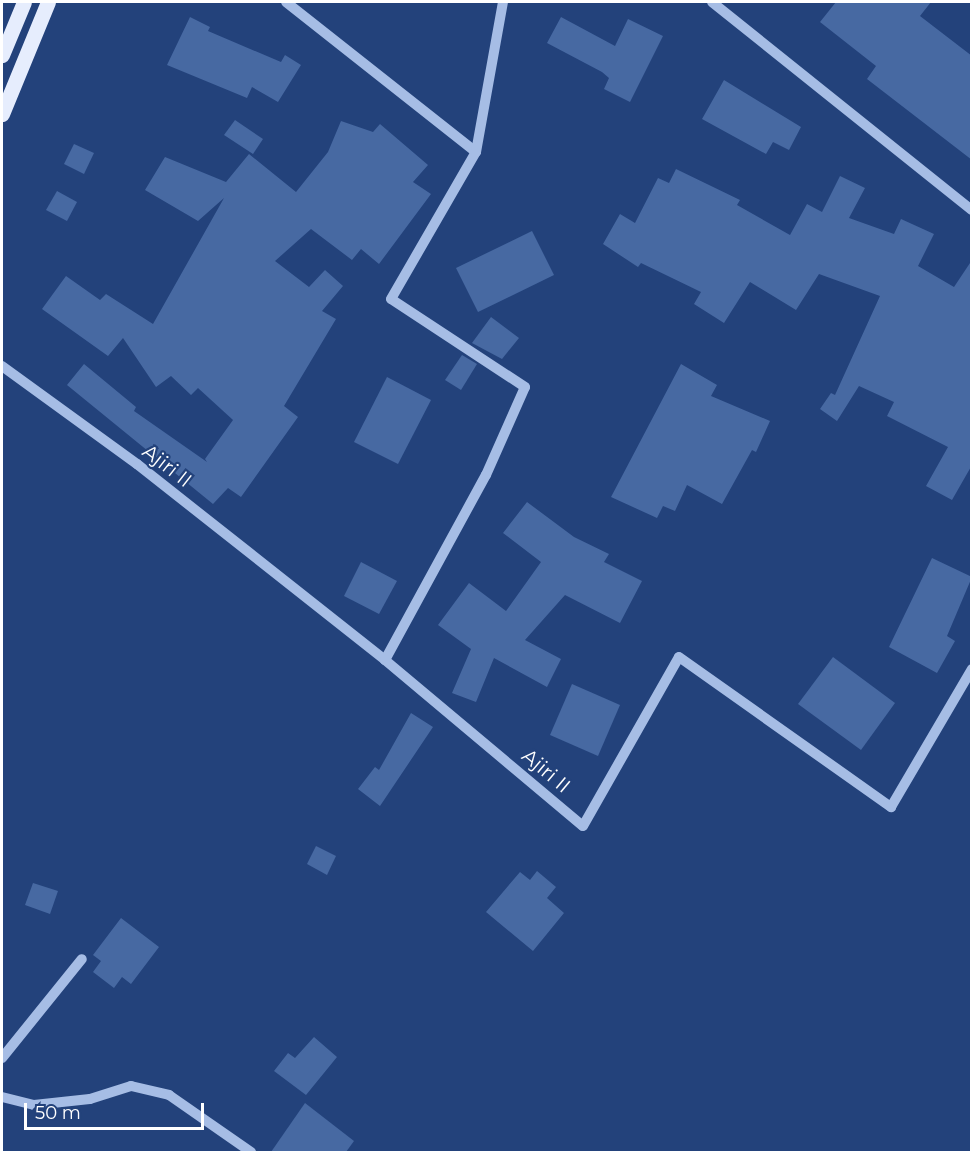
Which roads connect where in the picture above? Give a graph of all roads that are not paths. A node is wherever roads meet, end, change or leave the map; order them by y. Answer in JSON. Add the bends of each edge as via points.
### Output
{"nodes":[{"id":1,"x":24,"y":2,"type":"edge"},
{"id":2,"x":48,"y":2,"type":"edge"},
{"id":3,"x":286,"y":2,"type":"edge"},
{"id":4,"x":503,"y":2,"type":"edge"},
{"id":5,"x":712,"y":2,"type":"edge"},
{"id":6,"x":2,"y":55,"type":"edge"},
{"id":7,"x":2,"y":114,"type":"edge"},
{"id":8,"x":476,"y":152,"type":"junction"},
{"id":9,"x":972,"y":210,"type":"edge"},
{"id":10,"x":2,"y":366,"type":"edge"},
{"id":11,"x":385,"y":660,"type":"junction"},
{"id":12,"x":972,"y":669,"type":"edge"},
{"id":13,"x":82,"y":959,"type":"dead end"},
{"id":14,"x":2,"y":1058,"type":"edge"},
{"id":15,"x":2,"y":1097,"type":"edge"},
{"id":16,"x":250,"y":1152,"type":"edge"}],
"edges":[{"from":1,"to":6,"type":"main road"},
{"from":2,"to":7,"type":"main road"},
{"from":3,"to":8,"type":"street"},
{"from":4,"to":8,"type":"street"},
{"from":5,"to":9,"type":"street"},
{"from":8,"to":11,"type":"street","via":[[391,299],[525,387],[486,475]]},
{"from":10,"to":11,"type":"street","name":"Ajiri II","via":[[137,464]]},
{"from":11,"to":12,"type":"street","name":"Ajiri II","via":[[584,826],[679,657],[891,807]]},
{"from":13,"to":14,"type":"street"},
{"from":15,"to":16,"type":"street","via":[[34,1105],[140,1088],[169,1095]]}]}
